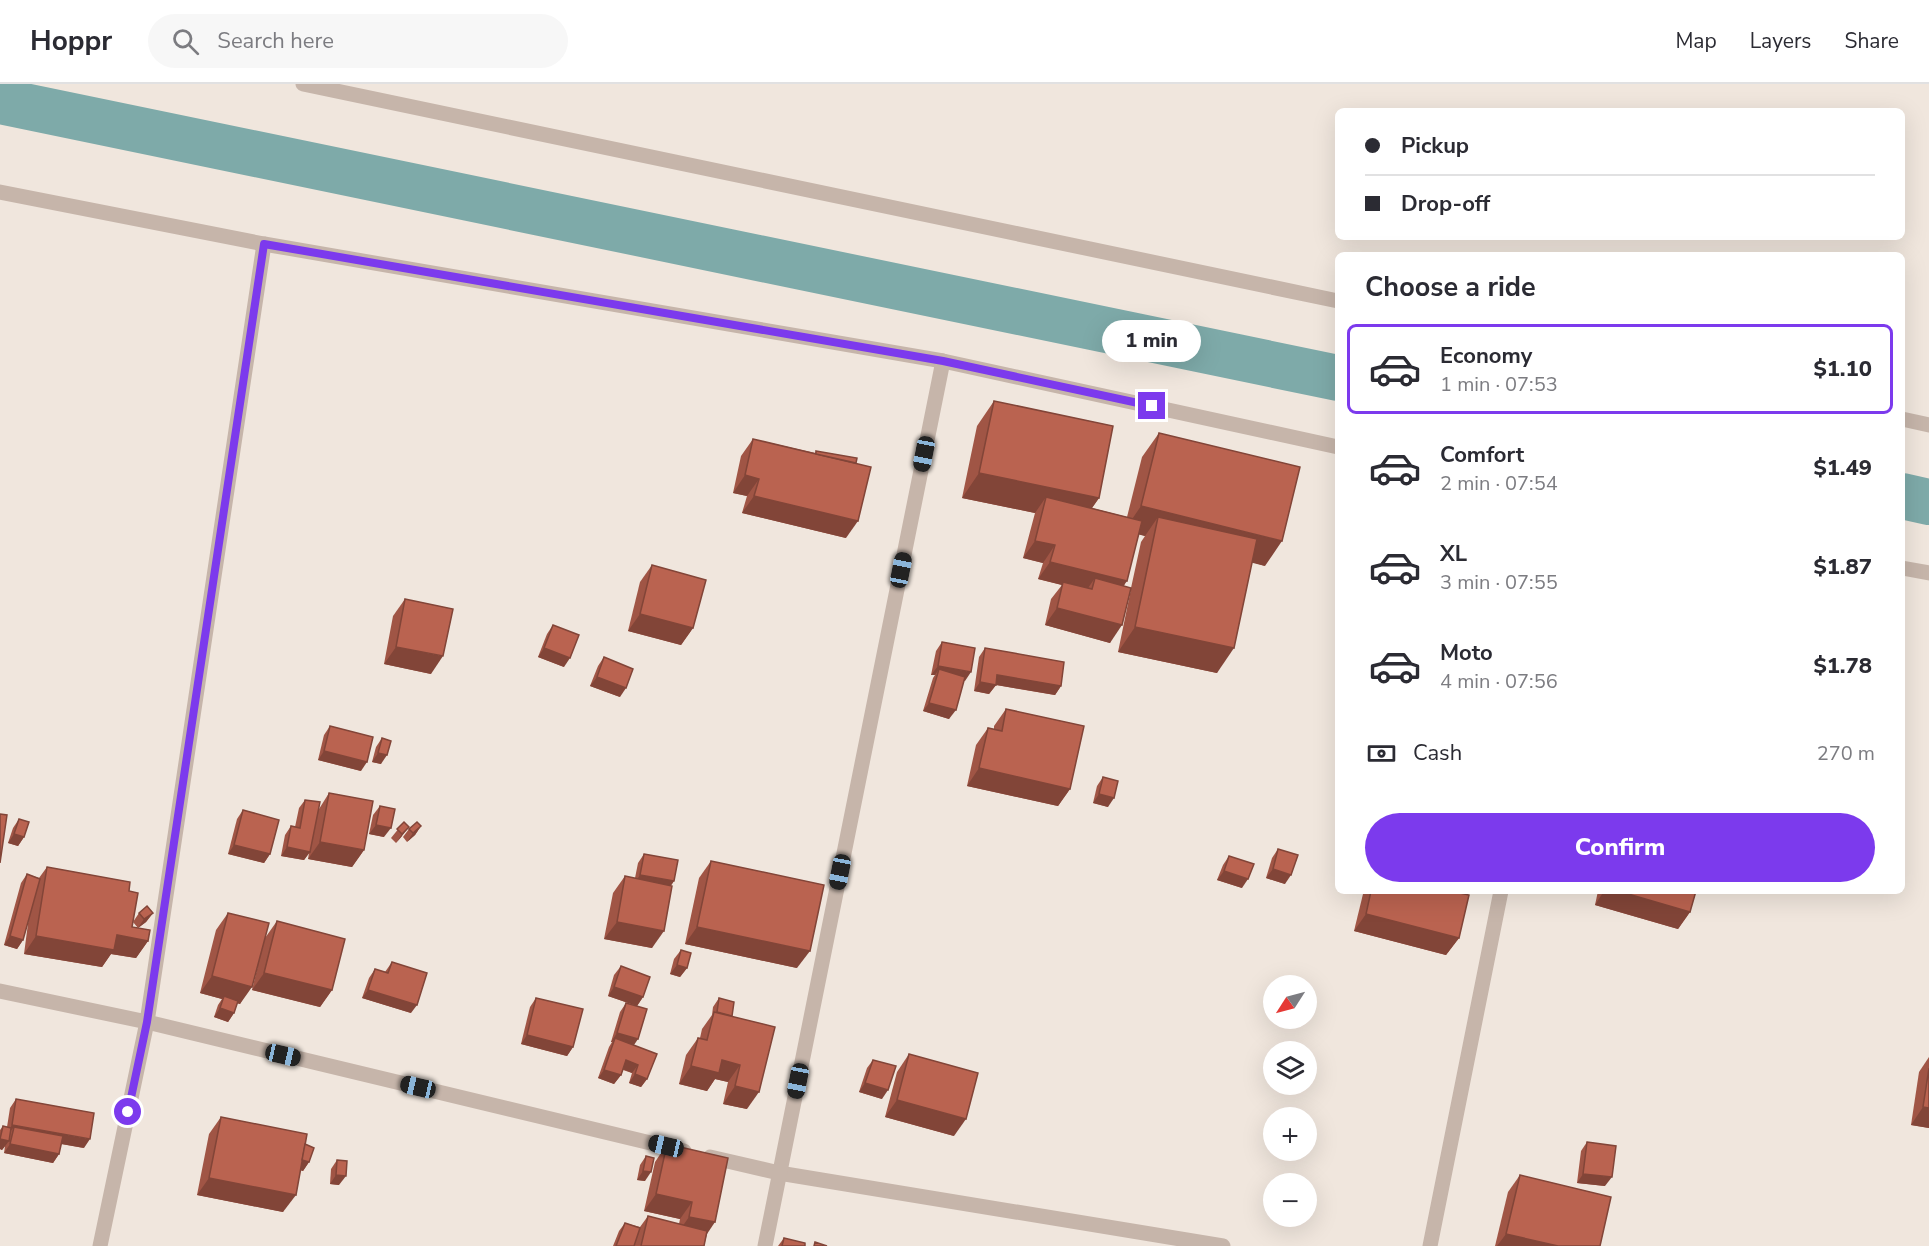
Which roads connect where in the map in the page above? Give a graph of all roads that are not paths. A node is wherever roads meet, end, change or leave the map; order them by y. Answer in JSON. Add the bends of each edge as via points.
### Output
{"nodes":[{"id":1,"x":303,"y":84,"type":"edge"},
{"id":2,"x":0,"y":192,"type":"edge"},
{"id":3,"x":264,"y":244,"type":"junction"},
{"id":4,"x":1335,"y":300,"type":"edge"},
{"id":5,"x":943,"y":361,"type":"junction"},
{"id":6,"x":1905,"y":420,"type":"edge"},
{"id":7,"x":1929,"y":425,"type":"edge"},
{"id":8,"x":1335,"y":446,"type":"edge"},
{"id":9,"x":1905,"y":569,"type":"edge"},
{"id":10,"x":1929,"y":573,"type":"edge"},
{"id":11,"x":1501,"y":894,"type":"edge"},
{"id":12,"x":0,"y":991,"type":"edge"},
{"id":13,"x":147,"y":1022,"type":"junction"},
{"id":14,"x":779,"y":1173,"type":"junction"},
{"id":15,"x":100,"y":1246,"type":"edge"},
{"id":16,"x":765,"y":1246,"type":"edge"},
{"id":17,"x":1223,"y":1246,"type":"edge"},
{"id":18,"x":1430,"y":1246,"type":"edge"}],
"edges":[{"from":1,"to":4,"type":"street"},
{"from":2,"to":3,"type":"street"},
{"from":3,"to":5,"type":"street"},
{"from":3,"to":13,"type":"street"},
{"from":5,"to":8,"type":"street"},
{"from":5,"to":14,"type":"street"},
{"from":6,"to":7,"type":"street"},
{"from":9,"to":10,"type":"street"},
{"from":11,"to":18,"type":"street"},
{"from":12,"to":13,"type":"street"},
{"from":13,"to":14,"type":"street"},
{"from":13,"to":15,"type":"street"},
{"from":14,"to":16,"type":"street"},
{"from":14,"to":17,"type":"street"}]}
